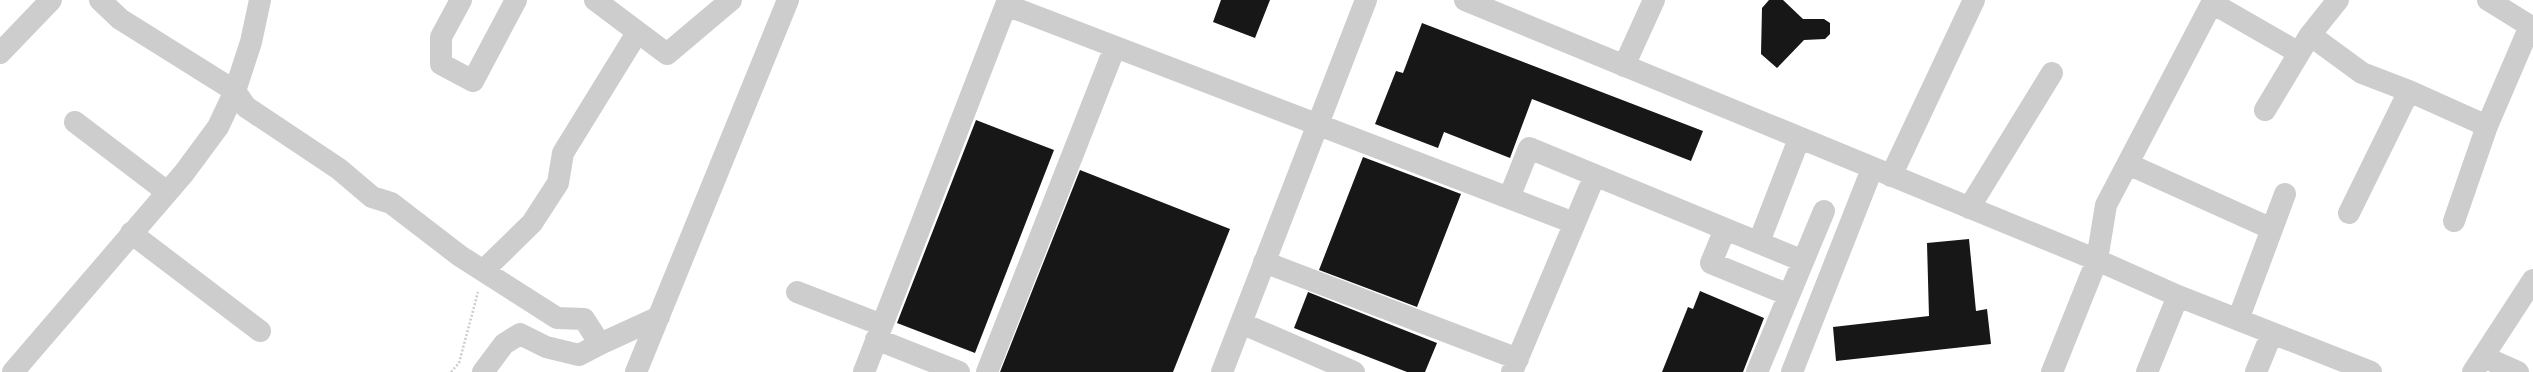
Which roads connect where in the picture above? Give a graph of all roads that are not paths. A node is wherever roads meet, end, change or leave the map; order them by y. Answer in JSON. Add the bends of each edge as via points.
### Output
{"nodes":[{"id":1,"x":51,"y":0,"type":"edge"},
{"id":2,"x":100,"y":0,"type":"edge"},
{"id":3,"x":260,"y":0,"type":"edge"},
{"id":4,"x":461,"y":0,"type":"edge"},
{"id":5,"x":516,"y":0,"type":"edge"},
{"id":6,"x":595,"y":0,"type":"edge"},
{"id":7,"x":731,"y":0,"type":"edge"},
{"id":8,"x":788,"y":0,"type":"edge"},
{"id":9,"x":1366,"y":0,"type":"edge"},
{"id":10,"x":1465,"y":0,"type":"edge"},
{"id":11,"x":1654,"y":0,"type":"edge"},
{"id":12,"x":1974,"y":0,"type":"edge"},
{"id":13,"x":2338,"y":0,"type":"edge"},
{"id":14,"x":2488,"y":0,"type":"edge"},
{"id":15,"x":2212,"y":2,"type":"edge"},
{"id":16,"x":637,"y":33,"type":"junction"},
{"id":17,"x":2304,"y":44,"type":"junction"},
{"id":18,"x":1115,"y":47,"type":"junction"},
{"id":19,"x":0,"y":53,"type":"edge"},
{"id":20,"x":1624,"y":66,"type":"junction"},
{"id":21,"x":2052,"y":73,"type":"dead end"},
{"id":22,"x":235,"y":91,"type":"junction"},
{"id":23,"x":2409,"y":91,"type":"junction"},
{"id":24,"x":2265,"y":110,"type":"dead end"},
{"id":25,"x":75,"y":122,"type":"dead end"},
{"id":26,"x":1318,"y":125,"type":"junction"},
{"id":27,"x":2487,"y":126,"type":"junction"},
{"id":28,"x":1799,"y":139,"type":"junction"},
{"id":29,"x":2128,"y":164,"type":"junction"},
{"id":30,"x":1881,"y":173,"type":"junction"},
{"id":31,"x":1595,"y":175,"type":"junction"},
{"id":32,"x":168,"y":192,"type":"junction"},
{"id":33,"x":2285,"y":194,"type":"dead end"},
{"id":34,"x":1509,"y":198,"type":"junction"},
{"id":35,"x":1969,"y":208,"type":"junction"},
{"id":36,"x":1824,"y":211,"type":"dead end"},
{"id":37,"x":2349,"y":213,"type":"dead end"},
{"id":38,"x":2454,"y":221,"type":"dead end"},
{"id":39,"x":1574,"y":223,"type":"junction"},
{"id":40,"x":1725,"y":229,"type":"junction"},
{"id":41,"x":2272,"y":229,"type":"junction"},
{"id":42,"x":131,"y":233,"type":"junction"},
{"id":43,"x":1759,"y":242,"type":"junction"},
{"id":44,"x":2097,"y":260,"type":"junction"},
{"id":45,"x":1803,"y":261,"type":"junction"},
{"id":46,"x":1264,"y":262,"type":"junction"},
{"id":47,"x":484,"y":270,"type":"junction"},
{"id":48,"x":2533,"y":280,"type":"edge"},
{"id":49,"x":797,"y":292,"type":"dead end"},
{"id":50,"x":1789,"y":295,"type":"junction"},
{"id":51,"x":2178,"y":296,"type":"junction"},
{"id":52,"x":659,"y":317,"type":"junction"},
{"id":53,"x":2238,"y":320,"type":"junction"},
{"id":54,"x":1241,"y":324,"type":"junction"},
{"id":55,"x":260,"y":331,"type":"dead end"},
{"id":56,"x":879,"y":332,"type":"junction"},
{"id":57,"x":2272,"y":333,"type":"junction"},
{"id":58,"x":600,"y":344,"type":"junction"},
{"id":59,"x":2478,"y":364,"type":"edge"},
{"id":60,"x":1515,"y":366,"type":"edge"},
{"id":61,"x":13,"y":372,"type":"edge"},
{"id":62,"x":483,"y":372,"type":"edge"},
{"id":63,"x":636,"y":372,"type":"edge"},
{"id":64,"x":864,"y":372,"type":"edge"},
{"id":65,"x":959,"y":372,"type":"edge"},
{"id":66,"x":987,"y":372,"type":"edge"},
{"id":67,"x":1222,"y":372,"type":"edge"},
{"id":68,"x":1354,"y":372,"type":"edge"},
{"id":69,"x":1757,"y":372,"type":"edge"},
{"id":70,"x":1792,"y":372,"type":"edge"},
{"id":71,"x":2052,"y":372,"type":"edge"},
{"id":72,"x":2147,"y":372,"type":"edge"},
{"id":73,"x":2256,"y":372,"type":"edge"},
{"id":74,"x":2371,"y":372,"type":"edge"},
{"id":75,"x":2518,"y":372,"type":"edge"}],
"edges":[{"from":1,"to":19,"type":"street"},
{"from":2,"to":22,"type":"street","via":[[120,19]]},
{"from":3,"to":22,"type":"street","via":[[251,42]]},
{"from":4,"to":5,"type":"street","via":[[441,37],[441,64],[473,81]]},
{"from":6,"to":16,"type":"street"},
{"from":7,"to":16,"type":"street","via":[[667,54]]},
{"from":8,"to":52,"type":"street"},
{"from":9,"to":26,"type":"street"},
{"from":10,"to":20,"type":"street"},
{"from":11,"to":20,"type":"street"},
{"from":12,"to":30,"type":"street"},
{"from":13,"to":17,"type":"street"},
{"from":14,"to":27,"type":"street","via":[[2530,26]]},
{"from":15,"to":17,"type":"street"},
{"from":15,"to":29,"type":"street"},
{"from":16,"to":47,"type":"street","via":[[563,153],[558,183],[532,222]]},
{"from":17,"to":23,"type":"street","via":[[2362,73]]},
{"from":17,"to":24,"type":"street"},
{"from":18,"to":26,"type":"street"},
{"from":18,"to":56,"type":"street","via":[[1006,5]]},
{"from":18,"to":66,"type":"street"},
{"from":20,"to":28,"type":"street"},
{"from":21,"to":35,"type":"street"},
{"from":22,"to":32,"type":"street","via":[[218,127]]},
{"from":22,"to":47,"type":"street","via":[[246,107],[340,170],[372,197],[391,203],[460,256]]},
{"from":23,"to":27,"type":"street"},
{"from":23,"to":37,"type":"street"},
{"from":25,"to":32,"type":"street"},
{"from":26,"to":34,"type":"street"},
{"from":26,"to":46,"type":"street"},
{"from":27,"to":38,"type":"street"},
{"from":28,"to":30,"type":"street"},
{"from":28,"to":43,"type":"street"},
{"from":29,"to":41,"type":"street"},
{"from":29,"to":44,"type":"street","via":[[2106,206]]},
{"from":30,"to":35,"type":"street"},
{"from":30,"to":70,"type":"street"},
{"from":31,"to":34,"type":"street","via":[[1530,148]]},
{"from":31,"to":39,"type":"street"},
{"from":31,"to":40,"type":"street"},
{"from":32,"to":42,"type":"street"},
{"from":33,"to":41,"type":"street"},
{"from":34,"to":39,"type":"street"},
{"from":35,"to":44,"type":"street"},
{"from":36,"to":45,"type":"street"},
{"from":39,"to":60,"type":"street"},
{"from":40,"to":43,"type":"street"},
{"from":40,"to":50,"type":"street","via":[[1711,263]]},
{"from":41,"to":53,"type":"street"},
{"from":42,"to":55,"type":"street"},
{"from":42,"to":61,"type":"street"},
{"from":43,"to":45,"type":"street"},
{"from":44,"to":51,"type":"street"},
{"from":44,"to":71,"type":"street"},
{"from":45,"to":50,"type":"street"},
{"from":46,"to":54,"type":"street"},
{"from":46,"to":60,"type":"street"},
{"from":47,"to":58,"type":"street","via":[[557,318],[584,319]]},
{"from":48,"to":59,"type":"street"},
{"from":49,"to":56,"type":"street"},
{"from":50,"to":69,"type":"street"},
{"from":51,"to":53,"type":"street"},
{"from":51,"to":72,"type":"street"},
{"from":52,"to":58,"type":"street"},
{"from":52,"to":63,"type":"street"},
{"from":53,"to":57,"type":"street"},
{"from":54,"to":67,"type":"street"},
{"from":54,"to":68,"type":"street"},
{"from":56,"to":64,"type":"street"},
{"from":56,"to":65,"type":"street"},
{"from":57,"to":73,"type":"street"},
{"from":57,"to":74,"type":"street"},
{"from":58,"to":62,"type":"street","via":[[579,355],[546,347],[520,334],[504,344]]},
{"from":59,"to":75,"type":"street"}]}
